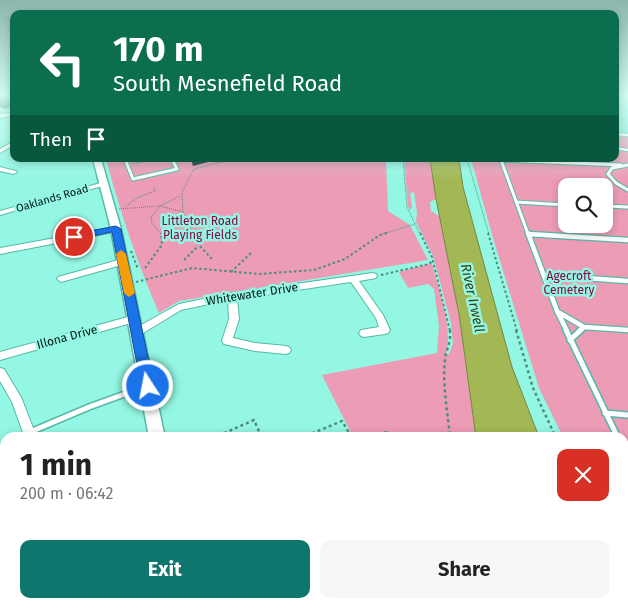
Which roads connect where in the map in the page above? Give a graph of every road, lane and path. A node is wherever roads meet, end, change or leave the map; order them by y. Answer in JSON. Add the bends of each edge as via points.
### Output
{"nodes":[{"id":1,"x":99,"y":162,"type":"edge"},
{"id":2,"x":126,"y":162,"type":"edge"},
{"id":3,"x":142,"y":162,"type":"edge"},
{"id":4,"x":174,"y":162,"type":"edge"},
{"id":5,"x":226,"y":162,"type":"edge"},
{"id":6,"x":403,"y":162,"type":"edge"},
{"id":7,"x":468,"y":162,"type":"edge"},
{"id":8,"x":502,"y":162,"type":"edge"},
{"id":9,"x":552,"y":162,"type":"edge"},
{"id":10,"x":128,"y":165,"type":"junction"},
{"id":11,"x":628,"y":165,"type":"edge"},
{"id":12,"x":620,"y":166,"type":"junction"},
{"id":13,"x":0,"y":170,"type":"edge"},
{"id":14,"x":14,"y":172,"type":"dead end"},
{"id":15,"x":104,"y":184,"type":"junction"},
{"id":16,"x":154,"y":187,"type":"dead end"},
{"id":17,"x":628,"y":190,"type":"edge"},
{"id":18,"x":180,"y":196,"type":"junction"},
{"id":19,"x":516,"y":202,"type":"junction"},
{"id":20,"x":558,"y":204,"type":"edge"},
{"id":21,"x":160,"y":206,"type":"junction"},
{"id":22,"x":613,"y":206,"type":"edge"},
{"id":23,"x":125,"y":207,"type":"junction"},
{"id":24,"x":628,"y":207,"type":"edge"},
{"id":25,"x":112,"y":211,"type":"junction"},
{"id":26,"x":183,"y":212,"type":"junction"},
{"id":27,"x":0,"y":213,"type":"edge"},
{"id":28,"x":415,"y":224,"type":"junction"},
{"id":29,"x":116,"y":229,"type":"junction"},
{"id":30,"x":528,"y":234,"type":"junction"},
{"id":31,"x":628,"y":240,"type":"edge"},
{"id":32,"x":198,"y":244,"type":"junction"},
{"id":33,"x":0,"y":252,"type":"edge"},
{"id":34,"x":252,"y":252,"type":"dead end"},
{"id":35,"x":212,"y":259,"type":"dead end"},
{"id":36,"x":184,"y":260,"type":"dead end"},
{"id":37,"x":433,"y":260,"type":"junction"},
{"id":38,"x":122,"y":262,"type":"junction"},
{"id":39,"x":145,"y":268,"type":"dead end"},
{"id":40,"x":231,"y":272,"type":"junction"},
{"id":41,"x":544,"y":275,"type":"junction"},
{"id":42,"x":374,"y":276,"type":"joint"},
{"id":43,"x":62,"y":279,"type":"dead end"},
{"id":44,"x":353,"y":280,"type":"junction"},
{"id":45,"x":628,"y":281,"type":"edge"},
{"id":46,"x":127,"y":284,"type":"junction"},
{"id":47,"x":232,"y":296,"type":"junction"},
{"id":48,"x":557,"y":311,"type":"junction"},
{"id":49,"x":135,"y":319,"type":"junction"},
{"id":50,"x":584,"y":327,"type":"junction"},
{"id":51,"x":628,"y":330,"type":"edge"},
{"id":52,"x":137,"y":332,"type":"junction"},
{"id":53,"x":364,"y":333,"type":"dead end"},
{"id":54,"x":570,"y":340,"type":"junction"},
{"id":55,"x":286,"y":350,"type":"dead end"},
{"id":56,"x":0,"y":356,"type":"edge"},
{"id":57,"x":0,"y":372,"type":"edge"},
{"id":58,"x":148,"y":386,"type":"junction"},
{"id":59,"x":605,"y":413,"type":"junction"},
{"id":60,"x":628,"y":415,"type":"edge"},
{"id":61,"x":29,"y":432,"type":"edge"},
{"id":62,"x":36,"y":432,"type":"edge"},
{"id":63,"x":156,"y":432,"type":"edge"},
{"id":64,"x":226,"y":432,"type":"edge"},
{"id":65,"x":259,"y":432,"type":"edge"},
{"id":66,"x":315,"y":432,"type":"edge"},
{"id":67,"x":349,"y":432,"type":"edge"},
{"id":68,"x":450,"y":432,"type":"edge"},
{"id":69,"x":553,"y":432,"type":"edge"},
{"id":70,"x":615,"y":432,"type":"edge"}],
"edges":[{"from":1,"to":15,"type":"street"},
{"from":2,"to":10,"type":"lane"},
{"from":3,"to":10,"type":"path"},
{"from":4,"to":10,"type":"lane","via":[[177,169],[133,179]]},
{"from":5,"to":18,"type":"path","via":[[194,169]]},
{"from":6,"to":28,"type":"path","via":[[407,207]]},
{"from":7,"to":69,"type":"path","via":[[533,388]]},
{"from":8,"to":19,"type":"lane"},
{"from":9,"to":12,"type":"lane"},
{"from":11,"to":12,"type":"lane"},
{"from":12,"to":17,"type":"lane","via":[[612,168],[608,174],[616,184]]},
{"from":13,"to":14,"type":"street"},
{"from":15,"to":25,"type":"street"},
{"from":15,"to":27,"type":"street","name":"Oaklands Road"},
{"from":16,"to":23,"type":"path","via":[[155,191]]},
{"from":18,"to":21,"type":"path"},
{"from":18,"to":26,"type":"path"},
{"from":19,"to":20,"type":"lane"},
{"from":19,"to":30,"type":"lane"},
{"from":21,"to":23,"type":"path"},
{"from":21,"to":26,"type":"path"},
{"from":21,"to":39,"type":"path","via":[[151,217],[161,232],[162,245]]},
{"from":22,"to":24,"type":"lane"},
{"from":23,"to":25,"type":"path"},
{"from":25,"to":29,"type":"street"},
{"from":26,"to":32,"type":"path"},
{"from":28,"to":37,"type":"path"},
{"from":28,"to":40,"type":"path","via":[[380,235],[345,259],[322,268],[273,274]]},
{"from":29,"to":33,"type":"street"},
{"from":29,"to":38,"type":"street"},
{"from":30,"to":31,"type":"lane"},
{"from":30,"to":41,"type":"lane"},
{"from":32,"to":35,"type":"path"},
{"from":32,"to":36,"type":"path"},
{"from":34,"to":40,"type":"path"},
{"from":37,"to":42,"type":"path","via":[[429,264]]},
{"from":37,"to":68,"type":"path","via":[[451,342],[445,359]]},
{"from":38,"to":43,"type":"street"},
{"from":38,"to":46,"type":"street"},
{"from":40,"to":46,"type":"path","via":[[192,268]]},
{"from":41,"to":45,"type":"lane"},
{"from":41,"to":48,"type":"lane"},
{"from":42,"to":44,"type":"street","name":"Whitewater Drive"},
{"from":44,"to":47,"type":"street","name":"Whitewater Drive"},
{"from":44,"to":53,"type":"street","via":[[380,317],[385,330]]},
{"from":46,"to":49,"type":"street"},
{"from":47,"to":52,"type":"street","name":"Whitewater Drive","via":[[179,307]]},
{"from":47,"to":55,"type":"street","via":[[234,319],[227,341]]},
{"from":48,"to":50,"type":"lane"},
{"from":48,"to":54,"type":"lane"},
{"from":49,"to":52,"type":"street"},
{"from":49,"to":56,"type":"street","name":"Illona Drive"},
{"from":50,"to":51,"type":"lane"},
{"from":50,"to":54,"type":"lane"},
{"from":52,"to":58,"type":"street"},
{"from":54,"to":59,"type":"lane"},
{"from":57,"to":61,"type":"street","via":[[18,400]]},
{"from":58,"to":62,"type":"lane","via":[[89,407]]},
{"from":58,"to":63,"type":"street"},
{"from":59,"to":60,"type":"lane"},
{"from":59,"to":70,"type":"lane"},
{"from":64,"to":65,"type":"path","via":[[254,420]]},
{"from":66,"to":67,"type":"path","via":[[342,420]]}]}
